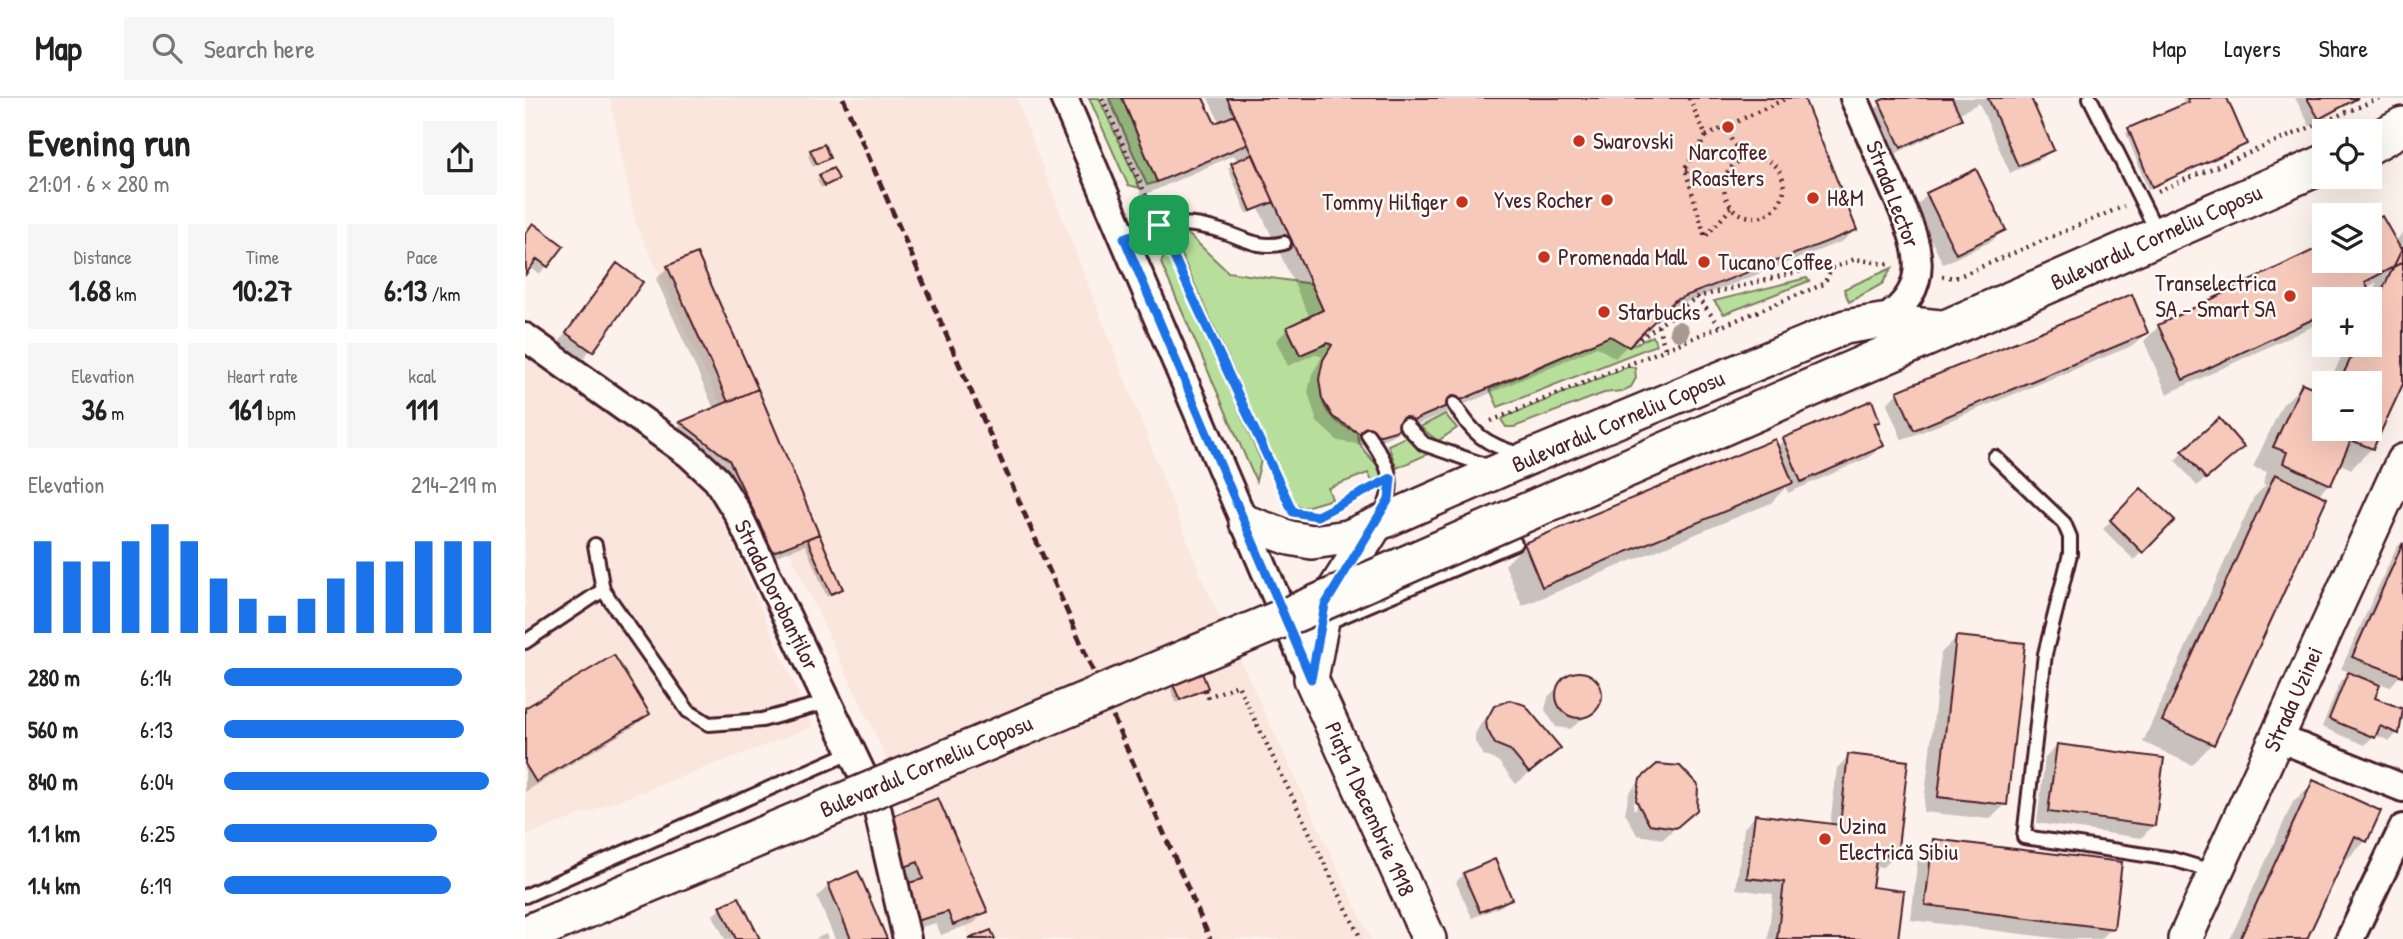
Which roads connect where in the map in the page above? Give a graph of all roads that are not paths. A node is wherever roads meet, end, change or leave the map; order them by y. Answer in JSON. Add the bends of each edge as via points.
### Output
{"nodes":[{"id":1,"x":1064,"y":98,"type":"edge"},
{"id":2,"x":1854,"y":98,"type":"edge"},
{"id":3,"x":2090,"y":98,"type":"edge"},
{"id":4,"x":2312,"y":169,"type":"edge"},
{"id":5,"x":2158,"y":236,"type":"junction"},
{"id":6,"x":1124,"y":238,"type":"junction"},
{"id":7,"x":1283,"y":243,"type":"dead end"},
{"id":8,"x":1882,"y":321,"type":"junction"},
{"id":9,"x":1951,"y":328,"type":"junction"},
{"id":10,"x":525,"y":337,"type":"edge"},
{"id":11,"x":1454,"y":404,"type":"dead end"},
{"id":12,"x":1406,"y":425,"type":"dead end"},
{"id":13,"x":1368,"y":435,"type":"dead end"},
{"id":14,"x":1530,"y":457,"type":"junction"},
{"id":15,"x":1995,"y":457,"type":"dead end"},
{"id":16,"x":1500,"y":470,"type":"junction"},
{"id":17,"x":2398,"y":481,"type":"edge"},
{"id":18,"x":1246,"y":522,"type":"junction"},
{"id":19,"x":1375,"y":526,"type":"junction"},
{"id":20,"x":1515,"y":543,"type":"dead end"},
{"id":21,"x":595,"y":545,"type":"dead end"},
{"id":22,"x":603,"y":590,"type":"junction"},
{"id":23,"x":1321,"y":626,"type":"junction"},
{"id":24,"x":525,"y":642,"type":"edge"},
{"id":25,"x":1311,"y":679,"type":"junction"},
{"id":26,"x":829,"y":702,"type":"junction"},
{"id":27,"x":2276,"y":737,"type":"junction"},
{"id":28,"x":852,"y":752,"type":"junction"},
{"id":29,"x":2403,"y":788,"type":"edge"},
{"id":30,"x":2403,"y":828,"type":"edge"},
{"id":31,"x":2216,"y":872,"type":"junction"},
{"id":32,"x":525,"y":895,"type":"edge"},
{"id":33,"x":525,"y":935,"type":"edge"},
{"id":34,"x":907,"y":939,"type":"edge"},
{"id":35,"x":1429,"y":939,"type":"edge"},
{"id":36,"x":2185,"y":939,"type":"edge"},
{"id":37,"x":2350,"y":939,"type":"edge"}],
"edges":[{"from":1,"to":6,"type":"street"},
{"from":2,"to":8,"type":"street","name":"Strada Lector","via":[[1914,236],[1917,271],[1910,298]]},
{"from":3,"to":5,"type":"lane"},
{"from":4,"to":5,"type":"main road","name":"Bulevardul Corneliu Coposu"},
{"from":5,"to":9,"type":"main road","name":"Bulevardul Corneliu Coposu"},
{"from":6,"to":7,"type":"lane","via":[[1177,223],[1218,230],[1263,247]]},
{"from":6,"to":18,"type":"street"},
{"from":8,"to":9,"type":"street","name":"Bulevardul Corneliu Coposu"},
{"from":8,"to":14,"type":"street","name":"Bulevardul Corneliu Coposu","via":[[1845,327]]},
{"from":9,"to":33,"type":"main road","name":"Bulevardul Corneliu Coposu","bridge":true,"via":[[1312,606]]},
{"from":10,"to":26,"type":"street","name":"Strada Dorobanților","via":[[689,454],[717,480]]},
{"from":11,"to":14,"type":"lane","via":[[1484,441]]},
{"from":12,"to":16,"type":"lane","via":[[1424,444]]},
{"from":13,"to":19,"type":"lane","via":[[1391,478],[1389,499]]},
{"from":14,"to":16,"type":"street","name":"Bulevardul Corneliu Coposu"},
{"from":15,"to":31,"type":"lane","via":[[2064,523],[2070,537],[2070,554],[2045,654],[2024,836],[2172,859]]},
{"from":16,"to":19,"type":"street","name":"Bulevardul Corneliu Coposu"},
{"from":17,"to":27,"type":"street","name":"Strada Uzinei"},
{"from":18,"to":19,"type":"street","name":"Bulevardul Corneliu Coposu","via":[[1312,542],[1348,537]]},
{"from":18,"to":25,"type":"street"},
{"from":19,"to":23,"type":"street","via":[[1331,595]]},
{"from":20,"to":23,"type":"lane"},
{"from":21,"to":22,"type":"lane"},
{"from":22,"to":24,"type":"lane"},
{"from":22,"to":26,"type":"lane","via":[[688,711],[709,724],[762,720]]},
{"from":23,"to":25,"type":"street"},
{"from":25,"to":35,"type":"street","name":"Piața 1 Decembrie 1918"},
{"from":26,"to":28,"type":"street","name":"Strada Dorobanților"},
{"from":27,"to":29,"type":"street"},
{"from":27,"to":31,"type":"street","name":"Strada Uzinei"},
{"from":28,"to":32,"type":"lane"},
{"from":28,"to":34,"type":"street","name":"Strada Dorobanților","via":[[876,803]]},
{"from":30,"to":37,"type":"street"},
{"from":31,"to":36,"type":"street","name":"Strada Uzinei"}]}
